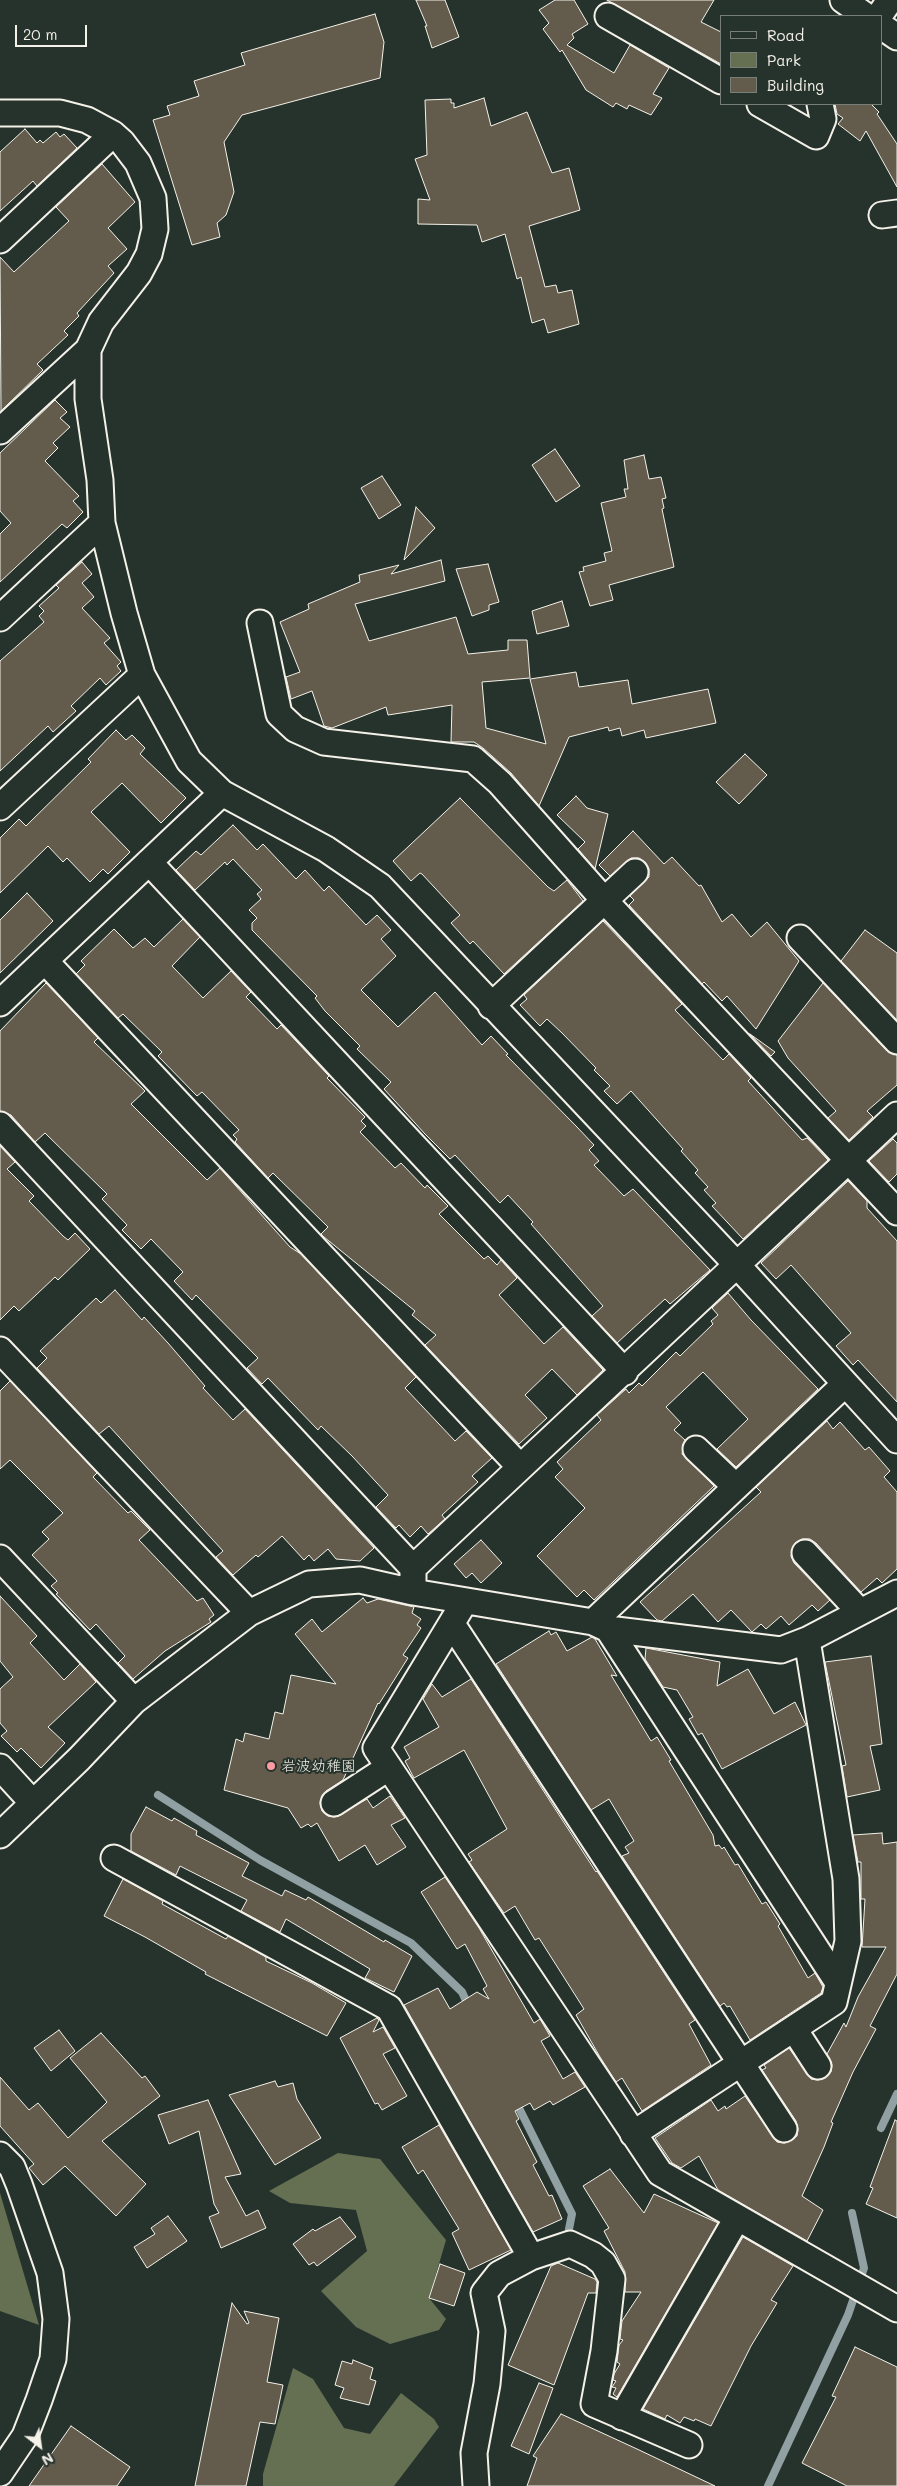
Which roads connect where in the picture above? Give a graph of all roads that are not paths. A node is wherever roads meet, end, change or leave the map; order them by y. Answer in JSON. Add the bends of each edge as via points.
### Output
{"nodes":[{"id":1,"x":843,"y":0,"type":"edge"},
{"id":2,"x":890,"y":0,"type":"edge"},
{"id":3,"x":865,"y":15,"type":"edge"},
{"id":4,"x":880,"y":15,"type":"edge"},
{"id":5,"x":608,"y":16,"type":"dead end"},
{"id":6,"x":882,"y":27,"type":"edge"},
{"id":7,"x":897,"y":37,"type":"edge"},
{"id":8,"x":720,"y":80,"type":"edge"},
{"id":9,"x":762,"y":105,"type":"edge"},
{"id":10,"x":820,"y":105,"type":"edge"},
{"id":11,"x":0,"y":112,"type":"edge"},
{"id":12,"x":113,"y":134,"type":"junction"},
{"id":13,"x":0,"y":240,"type":"edge"},
{"id":14,"x":88,"y":350,"type":"junction"},
{"id":15,"x":0,"y":431,"type":"edge"},
{"id":16,"x":102,"y":523,"type":"junction"},
{"id":17,"x":0,"y":618,"type":"edge"},
{"id":18,"x":260,"y":623,"type":"dead end"},
{"id":19,"x":142,"y":675,"type":"junction"},
{"id":20,"x":222,"y":793,"type":"junction"},
{"id":21,"x":0,"y":806,"type":"edge"},
{"id":22,"x":149,"y":862,"type":"junction"},
{"id":23,"x":635,"y":872,"type":"dead end"},
{"id":24,"x":604,"y":900,"type":"junction"},
{"id":25,"x":800,"y":938,"type":"dead end"},
{"id":26,"x":45,"y":961,"type":"junction"},
{"id":27,"x":0,"y":1003,"type":"edge"},
{"id":28,"x":491,"y":1006,"type":"junction"},
{"id":29,"x":897,"y":1041,"type":"edge"},
{"id":30,"x":897,"y":1115,"type":"edge"},
{"id":31,"x":0,"y":1125,"type":"edge"},
{"id":32,"x":850,"y":1161,"type":"junction"},
{"id":33,"x":897,"y":1212,"type":"edge"},
{"id":34,"x":738,"y":1266,"type":"junction"},
{"id":35,"x":0,"y":1350,"type":"edge"},
{"id":36,"x":625,"y":1372,"type":"junction"},
{"id":37,"x":845,"y":1384,"type":"junction"},
{"id":38,"x":897,"y":1440,"type":"edge"},
{"id":39,"x":696,"y":1449,"type":"dead end"},
{"id":40,"x":520,"y":1467,"type":"junction"},
{"id":41,"x":736,"y":1487,"type":"junction"},
{"id":42,"x":805,"y":1553,"type":"dead end"},
{"id":43,"x":0,"y":1558,"type":"edge"},
{"id":44,"x":413,"y":1580,"type":"junction"},
{"id":45,"x":897,"y":1593,"type":"edge"},
{"id":46,"x":465,"y":1601,"type":"junction"},
{"id":47,"x":860,"y":1612,"type":"junction"},
{"id":48,"x":249,"y":1613,"type":"junction"},
{"id":49,"x":452,"y":1624,"type":"junction"},
{"id":50,"x":601,"y":1626,"type":"junction"},
{"id":51,"x":807,"y":1640,"type":"junction"},
{"id":52,"x":134,"y":1701,"type":"junction"},
{"id":53,"x":0,"y":1767,"type":"edge"},
{"id":54,"x":388,"y":1768,"type":"junction"},
{"id":55,"x":33,"y":1803,"type":"junction"},
{"id":56,"x":334,"y":1803,"type":"dead end"},
{"id":57,"x":0,"y":1835,"type":"edge"},
{"id":58,"x":114,"y":1858,"type":"dead end"},
{"id":59,"x":837,"y":1981,"type":"junction"},
{"id":60,"x":794,"y":2029,"type":"junction"},
{"id":61,"x":740,"y":2064,"type":"junction"},
{"id":62,"x":818,"y":2066,"type":"dead end"},
{"id":63,"x":784,"y":2129,"type":"dead end"},
{"id":64,"x":633,"y":2134,"type":"junction"},
{"id":65,"x":0,"y":2155,"type":"edge"},
{"id":66,"x":737,"y":2218,"type":"junction"},
{"id":67,"x":531,"y":2257,"type":"junction"},
{"id":68,"x":897,"y":2309,"type":"edge"},
{"id":69,"x":622,"y":2417,"type":"junction"},
{"id":70,"x":689,"y":2445,"type":"dead end"},
{"id":71,"x":0,"y":2473,"type":"edge"},
{"id":72,"x":476,"y":2486,"type":"edge"}],
"edges":[{"from":1,"to":3,"type":"street"},
{"from":2,"to":4,"type":"street"},
{"from":5,"to":8,"type":"street"},
{"from":6,"to":7,"type":"street"},
{"from":9,"to":10,"type":"street","via":[[816,136],[822,119]]},
{"from":11,"to":12,"type":"street","via":[[60,113],[87,120]]},
{"from":12,"to":13,"type":"street"},
{"from":12,"to":14,"type":"street","via":[[138,163],[153,198],[155,229],[149,254],[139,273],[101,322]]},
{"from":14,"to":15,"type":"street"},
{"from":14,"to":16,"type":"street","via":[[88,399],[100,480]]},
{"from":16,"to":17,"type":"street"},
{"from":16,"to":19,"type":"street"},
{"from":18,"to":24,"type":"street","via":[[279,714],[295,729],[324,742],[473,759],[500,783]]},
{"from":19,"to":20,"type":"street","via":[[189,762]]},
{"from":19,"to":21,"type":"street"},
{"from":20,"to":22,"type":"street"},
{"from":20,"to":28,"type":"street","via":[[326,849],[380,886]]},
{"from":22,"to":26,"type":"street"},
{"from":22,"to":36,"type":"street"},
{"from":23,"to":24,"type":"street"},
{"from":24,"to":28,"type":"street"},
{"from":24,"to":32,"type":"street"},
{"from":25,"to":29,"type":"street"},
{"from":26,"to":27,"type":"street"},
{"from":26,"to":40,"type":"street"},
{"from":28,"to":34,"type":"street"},
{"from":30,"to":32,"type":"street"},
{"from":31,"to":44,"type":"street"},
{"from":32,"to":33,"type":"street"},
{"from":32,"to":34,"type":"street"},
{"from":34,"to":36,"type":"street"},
{"from":34,"to":37,"type":"street"},
{"from":35,"to":48,"type":"street"},
{"from":36,"to":40,"type":"street"},
{"from":37,"to":38,"type":"street"},
{"from":37,"to":41,"type":"street"},
{"from":39,"to":41,"type":"street"},
{"from":40,"to":44,"type":"street"},
{"from":41,"to":50,"type":"street"},
{"from":42,"to":47,"type":"street"},
{"from":43,"to":52,"type":"street"},
{"from":44,"to":46,"type":"street"},
{"from":44,"to":48,"type":"street","via":[[309,1584]]},
{"from":45,"to":47,"type":"street"},
{"from":46,"to":49,"type":"street"},
{"from":46,"to":50,"type":"street"},
{"from":47,"to":51,"type":"street"},
{"from":48,"to":52,"type":"street"},
{"from":49,"to":54,"type":"street","via":[[376,1748]]},
{"from":49,"to":61,"type":"street"},
{"from":50,"to":51,"type":"street","via":[[781,1650]]},
{"from":50,"to":59,"type":"street"},
{"from":51,"to":59,"type":"street","via":[[846,1879],[848,1941]]},
{"from":52,"to":55,"type":"street"},
{"from":53,"to":55,"type":"street"},
{"from":54,"to":56,"type":"street"},
{"from":54,"to":64,"type":"street"},
{"from":55,"to":57,"type":"street"},
{"from":58,"to":67,"type":"street","via":[[389,2008]]},
{"from":59,"to":60,"type":"street","via":[[834,2002]]},
{"from":60,"to":61,"type":"street"},
{"from":60,"to":62,"type":"street"},
{"from":61,"to":63,"type":"street"},
{"from":61,"to":64,"type":"street"},
{"from":64,"to":66,"type":"street","via":[[660,2173]]},
{"from":65,"to":71,"type":"street","via":[[12,2167],[50,2273],[56,2319],[53,2359],[39,2400],[25,2436]]},
{"from":66,"to":68,"type":"street"},
{"from":66,"to":69,"type":"street"},
{"from":67,"to":69,"type":"street","via":[[570,2244],[603,2263],[612,2279],[594,2404]]},
{"from":67,"to":72,"type":"street","via":[[499,2274],[484,2293],[492,2331],[487,2384],[474,2453]]},
{"from":69,"to":70,"type":"street"}]}
